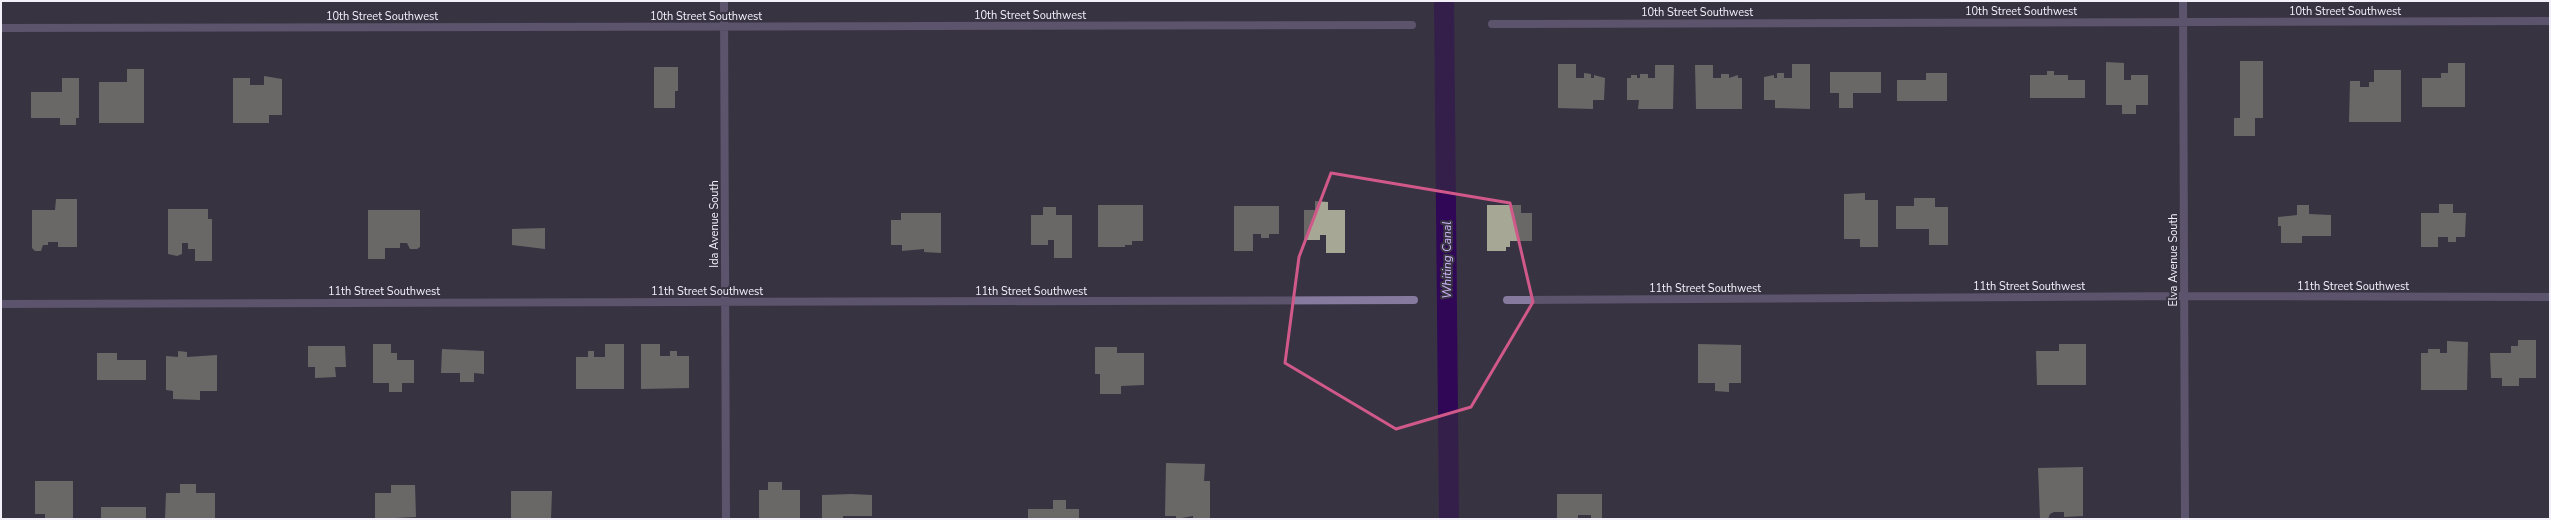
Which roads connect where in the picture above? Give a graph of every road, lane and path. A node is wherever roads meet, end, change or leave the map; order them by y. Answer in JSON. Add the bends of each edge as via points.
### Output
{"nodes":[{"id":1,"x":724,"y":1,"type":"edge"},
{"id":2,"x":2183,"y":1,"type":"edge"},
{"id":3,"x":2183,"y":22,"type":"junction"},
{"id":4,"x":2550,"y":22,"type":"edge"},
{"id":5,"x":1492,"y":24,"type":"dead end"},
{"id":6,"x":1412,"y":25,"type":"dead end"},
{"id":7,"x":724,"y":26,"type":"junction"},
{"id":8,"x":1,"y":28,"type":"edge"},
{"id":9,"x":2184,"y":296,"type":"junction"},
{"id":10,"x":2550,"y":297,"type":"edge"},
{"id":11,"x":1414,"y":300,"type":"dead end"},
{"id":12,"x":1507,"y":300,"type":"dead end"},
{"id":13,"x":726,"y":302,"type":"junction"},
{"id":14,"x":1,"y":304,"type":"edge"},
{"id":15,"x":726,"y":519,"type":"edge"},
{"id":16,"x":2184,"y":519,"type":"edge"}],
"edges":[{"from":1,"to":7,"type":"street","name":"Ida Avenue South"},
{"from":2,"to":3,"type":"street","name":"Elva Avenue South"},
{"from":3,"to":4,"type":"street","name":"10th Street Southwest"},
{"from":3,"to":5,"type":"street","name":"10th Street Southwest"},
{"from":3,"to":9,"type":"street","name":"Elva Avenue South"},
{"from":6,"to":7,"type":"street","name":"10th Street Southwest"},
{"from":7,"to":8,"type":"street","name":"10th Street Southwest"},
{"from":7,"to":13,"type":"street","name":"Ida Avenue South"},
{"from":9,"to":10,"type":"street","name":"11th Street Southwest"},
{"from":9,"to":12,"type":"street","name":"11th Street Southwest"},
{"from":9,"to":16,"type":"street","name":"Elva Avenue South"},
{"from":11,"to":13,"type":"street","name":"11th Street Southwest"},
{"from":13,"to":14,"type":"street","name":"11th Street Southwest"},
{"from":13,"to":15,"type":"street","name":"Ida Avenue South"}]}
